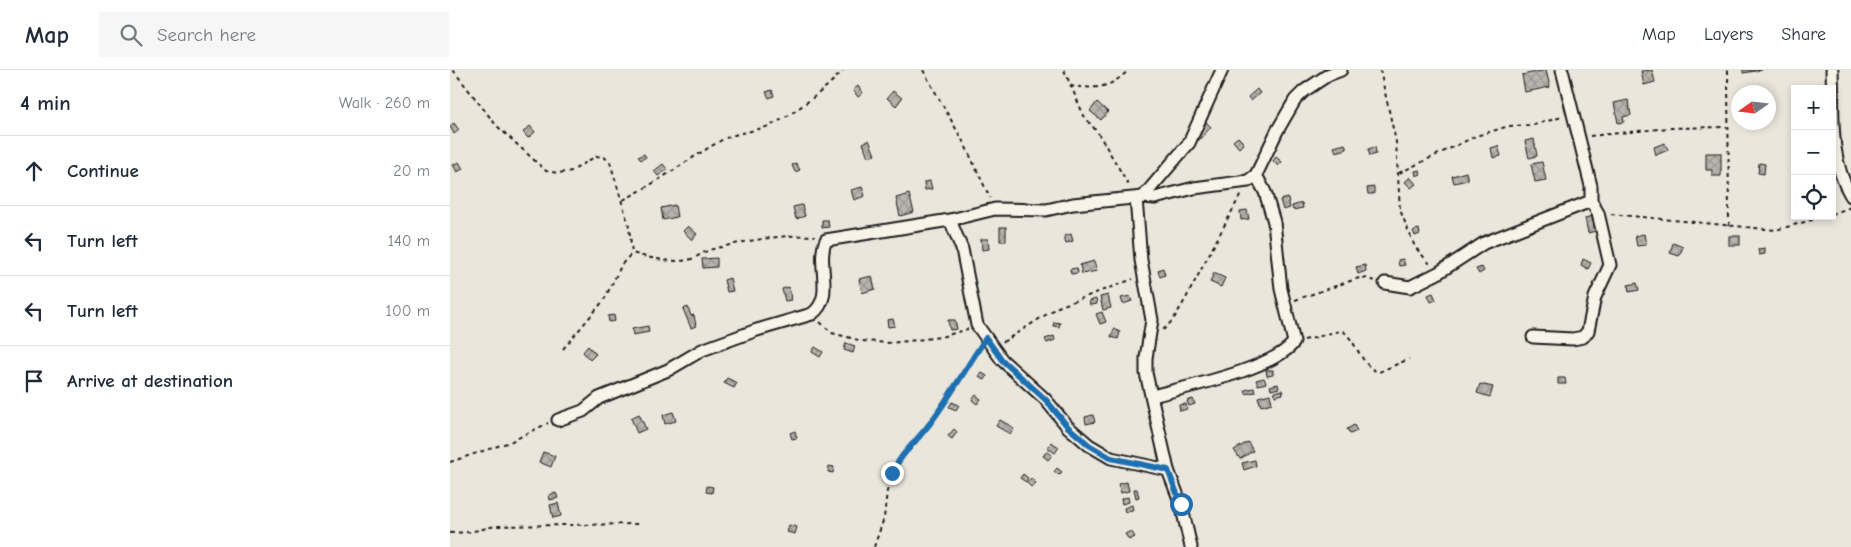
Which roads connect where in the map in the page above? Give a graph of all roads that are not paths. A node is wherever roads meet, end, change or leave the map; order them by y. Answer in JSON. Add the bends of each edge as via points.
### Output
{"nodes":[{"id":1,"x":1222,"y":70,"type":"edge"},
{"id":2,"x":1341,"y":70,"type":"edge"},
{"id":3,"x":1562,"y":70,"type":"edge"},
{"id":4,"x":1832,"y":70,"type":"edge"},
{"id":5,"x":1252,"y":178,"type":"junction"},
{"id":6,"x":1851,"y":196,"type":"edge"},
{"id":7,"x":1140,"y":197,"type":"junction"},
{"id":8,"x":1591,"y":201,"type":"junction"},
{"id":9,"x":950,"y":220,"type":"junction"},
{"id":10,"x":1385,"y":283,"type":"road end"},
{"id":11,"x":1533,"y":337,"type":"dead end"},
{"id":12,"x":1152,"y":396,"type":"junction"},
{"id":13,"x":558,"y":420,"type":"road end"},
{"id":14,"x":1168,"y":470,"type":"junction"},
{"id":15,"x":1191,"y":547,"type":"edge"}],
"edges":[{"from":1,"to":7,"type":"street","via":[[1189,143]]},
{"from":2,"to":5,"type":"street","via":[[1328,75],[1295,100]]},
{"from":3,"to":8,"type":"street","via":[[1580,136],[1591,186]]},
{"from":4,"to":6,"type":"street","via":[[1834,151]]},
{"from":5,"to":7,"type":"street","via":[[1155,198]]},
{"from":5,"to":12,"type":"street","via":[[1265,192],[1274,222],[1281,289],[1294,342],[1272,358],[1225,377]]},
{"from":7,"to":9,"type":"street","via":[[1046,210],[995,209]]},
{"from":7,"to":12,"type":"street","via":[[1143,272],[1152,320],[1146,373]]},
{"from":8,"to":10,"type":"street","via":[[1484,242],[1410,288]]},
{"from":8,"to":11,"type":"street","via":[[1598,213],[1610,265],[1595,297],[1588,331],[1573,339]]},
{"from":9,"to":13,"type":"street","via":[[826,240],[822,249],[824,296],[819,309],[812,314],[702,350],[668,370],[599,398],[583,411]]},
{"from":9,"to":14,"type":"street","via":[[962,249],[977,325],[1002,360],[1089,445],[1111,458]]},
{"from":12,"to":14,"type":"street"},
{"from":14,"to":15,"type":"street","via":[[1181,504]]}]}
